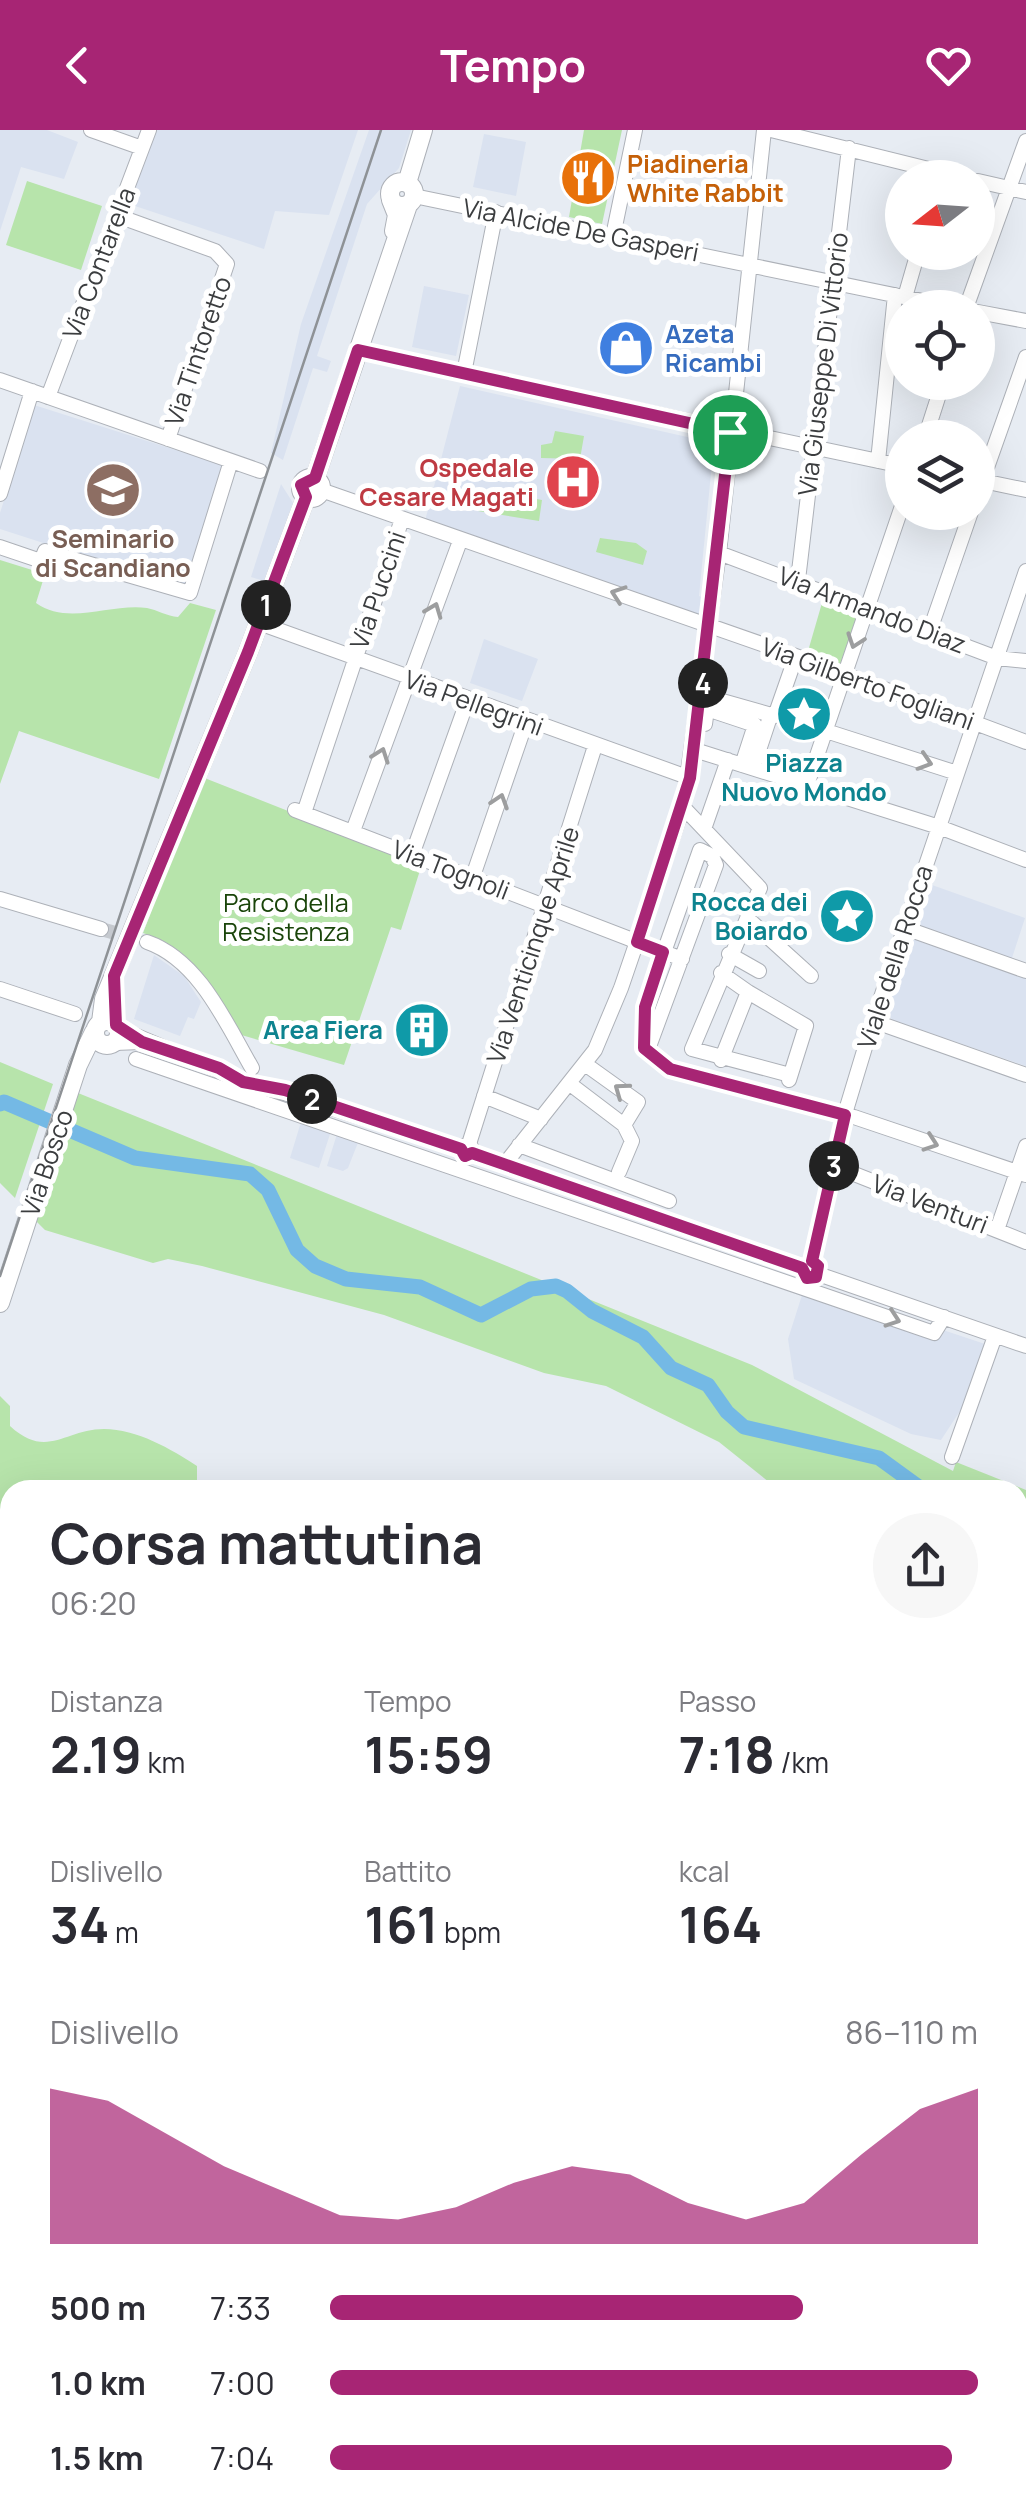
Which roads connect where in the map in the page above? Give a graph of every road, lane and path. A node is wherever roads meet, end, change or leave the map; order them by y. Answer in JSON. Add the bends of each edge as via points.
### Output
{"nodes":[{"id":1,"x":91,"y":130,"type":"edge"},
{"id":2,"x":149,"y":130,"type":"edge"},
{"id":3,"x":423,"y":130,"type":"edge"},
{"id":4,"x":634,"y":130,"type":"edge"},
{"id":5,"x":768,"y":130,"type":"edge"},
{"id":6,"x":1026,"y":141,"type":"edge"},
{"id":7,"x":142,"y":148,"type":"junction"},
{"id":8,"x":849,"y":148,"type":"junction"},
{"id":9,"x":889,"y":160,"type":"edge"},
{"id":10,"x":995,"y":184,"type":"edge"},
{"id":11,"x":1010,"y":188,"type":"junction"},
{"id":12,"x":1026,"y":192,"type":"edge"},
{"id":13,"x":405,"y":196,"type":"junction"},
{"id":14,"x":496,"y":212,"type":"junction"},
{"id":15,"x":118,"y":216,"type":"junction"},
{"id":16,"x":612,"y":236,"type":"junction"},
{"id":17,"x":747,"y":264,"type":"junction"},
{"id":18,"x":833,"y":282,"type":"junction"},
{"id":19,"x":973,"y":290,"type":"edge"},
{"id":20,"x":885,"y":293,"type":"edge"},
{"id":21,"x":995,"y":315,"type":"edge"},
{"id":22,"x":1026,"y":321,"type":"edge"},
{"id":23,"x":358,"y":350,"type":"junction"},
{"id":24,"x":1026,"y":357,"type":"edge"},
{"id":25,"x":464,"y":374,"type":"junction"},
{"id":26,"x":0,"y":380,"type":"edge"},
{"id":27,"x":32,"y":392,"type":"junction"},
{"id":28,"x":48,"y":397,"type":"junction"},
{"id":29,"x":886,"y":400,"type":"edge"},
{"id":30,"x":730,"y":432,"type":"junction"},
{"id":31,"x":168,"y":440,"type":"junction"},
{"id":32,"x":995,"y":441,"type":"edge"},
{"id":33,"x":814,"y":448,"type":"junction"},
{"id":34,"x":878,"y":461,"type":"junction"},
{"id":35,"x":231,"y":462,"type":"junction"},
{"id":36,"x":885,"y":462,"type":"edge"},
{"id":37,"x":260,"y":471,"type":"dead end"},
{"id":38,"x":995,"y":487,"type":"edge"},
{"id":39,"x":314,"y":488,"type":"junction"},
{"id":40,"x":1026,"y":490,"type":"edge"},
{"id":41,"x":0,"y":494,"type":"edge"},
{"id":42,"x":402,"y":519,"type":"junction"},
{"id":43,"x":894,"y":530,"type":"edge"},
{"id":44,"x":965,"y":530,"type":"edge"},
{"id":45,"x":460,"y":541,"type":"junction"},
{"id":46,"x":0,"y":547,"type":"edge"},
{"id":47,"x":719,"y":553,"type":"junction"},
{"id":48,"x":1026,"y":570,"type":"edge"},
{"id":49,"x":798,"y":580,"type":"junction"},
{"id":50,"x":866,"y":608,"type":"junction"},
{"id":51,"x":259,"y":623,"type":"junction"},
{"id":52,"x":710,"y":627,"type":"junction"},
{"id":53,"x":929,"y":633,"type":"junction"},
{"id":54,"x":796,"y":656,"type":"junction"},
{"id":55,"x":996,"y":658,"type":"junction"},
{"id":56,"x":354,"y":660,"type":"junction"},
{"id":57,"x":1026,"y":661,"type":"edge"},
{"id":58,"x":844,"y":673,"type":"junction"},
{"id":59,"x":408,"y":679,"type":"junction"},
{"id":60,"x":702,"y":694,"type":"junction"},
{"id":61,"x":468,"y":699,"type":"junction"},
{"id":62,"x":773,"y":716,"type":"junction"},
{"id":63,"x":526,"y":722,"type":"junction"},
{"id":64,"x":974,"y":724,"type":"junction"},
{"id":65,"x":826,"y":730,"type":"junction"},
{"id":66,"x":1026,"y":742,"type":"edge"},
{"id":67,"x":595,"y":746,"type":"junction"},
{"id":68,"x":701,"y":752,"type":"junction"},
{"id":69,"x":741,"y":764,"type":"junction"},
{"id":70,"x":957,"y":772,"type":"junction"},
{"id":71,"x":690,"y":778,"type":"junction"},
{"id":72,"x":807,"y":786,"type":"junction"},
{"id":73,"x":686,"y":810,"type":"junction"},
{"id":74,"x":300,"y":812,"type":"joint"},
{"id":75,"x":939,"y":827,"type":"junction"},
{"id":76,"x":704,"y":829,"type":"junction"},
{"id":77,"x":354,"y":832,"type":"junction"},
{"id":78,"x":412,"y":856,"type":"junction"},
{"id":79,"x":1026,"y":860,"type":"edge"},
{"id":80,"x":472,"y":879,"type":"junction"},
{"id":81,"x":0,"y":899,"type":"edge"},
{"id":82,"x":544,"y":905,"type":"junction"},
{"id":83,"x":747,"y":918,"type":"junction"},
{"id":84,"x":904,"y":928,"type":"junction"},
{"id":85,"x":101,"y":929,"type":"tunnel mouth"},
{"id":86,"x":147,"y":942,"type":"tunnel mouth"},
{"id":87,"x":637,"y":942,"type":"junction"},
{"id":88,"x":663,"y":952,"type":"junction"},
{"id":89,"x":728,"y":954,"type":"junction"},
{"id":90,"x":682,"y":960,"type":"junction"},
{"id":91,"x":759,"y":971,"type":"dead end"},
{"id":92,"x":1026,"y":971,"type":"edge"},
{"id":93,"x":721,"y":974,"type":"junction"},
{"id":94,"x":811,"y":976,"type":"dead end"},
{"id":95,"x":0,"y":990,"type":"edge"},
{"id":96,"x":748,"y":992,"type":"junction"},
{"id":97,"x":75,"y":1014,"type":"dead end"},
{"id":98,"x":873,"y":1021,"type":"junction"},
{"id":99,"x":109,"y":1033,"type":"junction"},
{"id":100,"x":647,"y":1052,"type":"junction"},
{"id":101,"x":136,"y":1058,"type":"dead end"},
{"id":102,"x":688,"y":1060,"type":"junction"},
{"id":103,"x":585,"y":1064,"type":"junction"},
{"id":104,"x":719,"y":1068,"type":"junction"},
{"id":105,"x":247,"y":1073,"type":"junction"},
{"id":106,"x":1026,"y":1075,"type":"edge"},
{"id":107,"x":570,"y":1084,"type":"junction"},
{"id":108,"x":787,"y":1086,"type":"junction"},
{"id":109,"x":484,"y":1096,"type":"junction"},
{"id":110,"x":845,"y":1115,"type":"junction"},
{"id":111,"x":542,"y":1119,"type":"junction"},
{"id":112,"x":624,"y":1124,"type":"junction"},
{"id":113,"x":519,"y":1145,"type":"junction"},
{"id":114,"x":1026,"y":1146,"type":"edge"},
{"id":115,"x":467,"y":1148,"type":"junction"},
{"id":116,"x":504,"y":1165,"type":"junction"},
{"id":117,"x":834,"y":1166,"type":"junction"},
{"id":118,"x":1021,"y":1173,"type":"edge"},
{"id":119,"x":616,"y":1177,"type":"junction"},
{"id":120,"x":669,"y":1201,"type":"dead end"},
{"id":121,"x":997,"y":1230,"type":"junction"},
{"id":122,"x":1026,"y":1242,"type":"edge"},
{"id":123,"x":810,"y":1268,"type":"junction"},
{"id":124,"x":0,"y":1304,"type":"edge"},
{"id":125,"x":944,"y":1317,"type":"junction"},
{"id":126,"x":995,"y":1336,"type":"junction"},
{"id":127,"x":1026,"y":1346,"type":"edge"},
{"id":128,"x":952,"y":1458,"type":"dead end"}],
"edges":[{"from":1,"to":7,"type":"street"},
{"from":2,"to":7,"type":"street","name":"Via Contarella"},
{"from":3,"to":13,"type":"main road","name":"Via Bosco"},
{"from":4,"to":16,"type":"street"},
{"from":5,"to":8,"type":"street"},
{"from":5,"to":17,"type":"street"},
{"from":6,"to":11,"type":"street"},
{"from":7,"to":15,"type":"street","name":"Via Contarella"},
{"from":8,"to":9,"type":"street"},
{"from":8,"to":18,"type":"street","name":"Via Giuseppe Di Vittorio"},
{"from":10,"to":11,"type":"street"},
{"from":11,"to":12,"type":"street"},
{"from":11,"to":19,"type":"street"},
{"from":13,"to":14,"type":"street","name":"Via Alcide De Gasperi"},
{"from":13,"to":23,"type":"main road","name":"Via Bosco"},
{"from":14,"to":16,"type":"street","name":"Via Alcide De Gasperi"},
{"from":14,"to":25,"type":"street"},
{"from":15,"to":28,"type":"street","name":"Via Contarella"},
{"from":15,"to":31,"type":"street","name":"Via Tintoretto","via":[[226,260]]},
{"from":16,"to":17,"type":"street","name":"Via Alcide De Gasperi"},
{"from":17,"to":18,"type":"street","name":"Via Alcide De Gasperi"},
{"from":17,"to":30,"type":"street"},
{"from":18,"to":20,"type":"street","name":"Via Alcide De Gasperi"},
{"from":18,"to":33,"type":"street","name":"Via Giuseppe Di Vittorio"},
{"from":21,"to":22,"type":"street"},
{"from":23,"to":25,"type":"street"},
{"from":23,"to":39,"type":"main road","name":"Via Bosco"},
{"from":24,"to":32,"type":"street"},
{"from":25,"to":30,"type":"street"},
{"from":26,"to":27,"type":"street"},
{"from":27,"to":28,"type":"street"},
{"from":27,"to":41,"type":"street"},
{"from":28,"to":31,"type":"street"},
{"from":29,"to":34,"type":"street"},
{"from":30,"to":33,"type":"street"},
{"from":30,"to":47,"type":"street"},
{"from":31,"to":35,"type":"street"},
{"from":33,"to":34,"type":"street"},
{"from":33,"to":49,"type":"street","name":"Via Giuseppe Di Vittorio"},
{"from":34,"to":36,"type":"street"},
{"from":35,"to":37,"type":"street"},
{"from":35,"to":46,"type":"street","via":[[190,593],[44,550],[41,561]]},
{"from":38,"to":40,"type":"street"},
{"from":39,"to":42,"type":"street","name":"Via Gilberto Fogliani"},
{"from":39,"to":51,"type":"main road","name":"Via Bosco"},
{"from":42,"to":45,"type":"street","name":"Via Gilberto Fogliani"},
{"from":42,"to":56,"type":"street","name":"Via Puccini"},
{"from":43,"to":50,"type":"street"},
{"from":44,"to":53,"type":"street"},
{"from":52,"to":45,"type":"street","name":"Via Gilberto Fogliani","one_way":true},
{"from":59,"to":45,"type":"street","one_way":true},
{"from":47,"to":49,"type":"street","name":"Via Armando Diaz"},
{"from":47,"to":52,"type":"street"},
{"from":48,"to":55,"type":"street","name":"Viale della Rocca"},
{"from":49,"to":50,"type":"street","name":"Via Armando Diaz"},
{"from":50,"to":53,"type":"street","name":"Via Armando Diaz"},
{"from":50,"to":58,"type":"street","one_way":true},
{"from":51,"to":56,"type":"street","name":"Via Pellegrini"},
{"from":51,"to":99,"type":"main road","name":"Via Bosco","via":[[114,976]]},
{"from":52,"to":54,"type":"street","name":"Via Gilberto Fogliani"},
{"from":52,"to":60,"type":"street"},
{"from":53,"to":55,"type":"street","name":"Via Armando Diaz"},
{"from":54,"to":58,"type":"street","name":"Via Gilberto Fogliani"},
{"from":54,"to":62,"type":"street"},
{"from":55,"to":57,"type":"street","name":"Via Armando Diaz"},
{"from":55,"to":64,"type":"street","name":"Viale della Rocca"},
{"from":56,"to":59,"type":"street","name":"Via Pellegrini"},
{"from":56,"to":74,"type":"street","name":"Via Puccini"},
{"from":58,"to":64,"type":"street","name":"Via Gilberto Fogliani"},
{"from":58,"to":65,"type":"street"},
{"from":59,"to":61,"type":"street","name":"Via Pellegrini"},
{"from":77,"to":59,"type":"street","one_way":true},
{"from":60,"to":62,"type":"street"},
{"from":60,"to":71,"type":"street"},
{"from":61,"to":63,"type":"street","name":"Via Pellegrini"},
{"from":61,"to":78,"type":"street"},
{"from":62,"to":69,"type":"street"},
{"from":63,"to":67,"type":"street","name":"Via Pellegrini"},
{"from":80,"to":63,"type":"street","one_way":true},
{"from":64,"to":66,"type":"street","name":"Via Gilberto Fogliani"},
{"from":64,"to":70,"type":"street","name":"Viale della Rocca"},
{"from":65,"to":70,"type":"street","one_way":true},
{"from":65,"to":72,"type":"street"},
{"from":67,"to":71,"type":"street","name":"Via Pellegrini"},
{"from":67,"to":82,"type":"street","name":"Via Venticinque Aprile"},
{"from":68,"to":69,"type":"street"},
{"from":68,"to":69,"type":"street","via":[[707,708],[754,724]]},
{"from":68,"to":73,"type":"street"},
{"from":69,"to":72,"type":"street"},
{"from":69,"to":76,"type":"street"},
{"from":70,"to":75,"type":"street","name":"Viale della Rocca"},
{"from":71,"to":73,"type":"street"},
{"from":72,"to":75,"type":"street"},
{"from":73,"to":76,"type":"street"},
{"from":73,"to":87,"type":"street"},
{"from":74,"to":77,"type":"street","name":"Via Tognoli"},
{"from":75,"to":79,"type":"street"},
{"from":75,"to":84,"type":"street","name":"Viale della Rocca"},
{"from":76,"to":83,"type":"street","via":[[760,888]]},
{"from":77,"to":78,"type":"street","name":"Via Tognoli"},
{"from":78,"to":80,"type":"street","name":"Via Tognoli"},
{"from":80,"to":82,"type":"street","name":"Via Tognoli"},
{"from":81,"to":85,"type":"street"},
{"from":82,"to":87,"type":"street","name":"Via Tognoli"},
{"from":82,"to":109,"type":"street","name":"Via Venticinque Aprile"},
{"from":83,"to":89,"type":"street"},
{"from":83,"to":94,"type":"street"},
{"from":84,"to":92,"type":"street"},
{"from":84,"to":98,"type":"street","name":"Viale della Rocca"},
{"from":86,"to":105,"type":"street","via":[[191,970],[239,1046]]},
{"from":87,"to":88,"type":"street","name":"Via Tognoli"},
{"from":87,"to":103,"type":"street","via":[[610,1020]]},
{"from":88,"to":90,"type":"street","name":"Via Tognoli"},
{"from":88,"to":90,"type":"street","via":[[700,850],[716,865]]},
{"from":88,"to":100,"type":"street","via":[[645,1007]]},
{"from":89,"to":91,"type":"street"},
{"from":89,"to":93,"type":"street"},
{"from":90,"to":100,"type":"street"},
{"from":93,"to":96,"type":"street"},
{"from":93,"to":102,"type":"street"},
{"from":95,"to":97,"type":"street"},
{"from":96,"to":104,"type":"street"},
{"from":96,"to":108,"type":"street","via":[[806,1026]]},
{"from":98,"to":106,"type":"street"},
{"from":98,"to":110,"type":"street","name":"Viale della Rocca"},
{"from":99,"to":105,"type":"street"},
{"from":99,"to":124,"type":"main road","name":"Via Bosco","via":[[76,1077]]},
{"from":100,"to":102,"type":"street","via":[[663,1066]]},
{"from":101,"to":125,"type":"street","one_way":true,"via":[[934,1333]]},
{"from":102,"to":104,"type":"street"},
{"from":102,"to":104,"type":"street"},
{"from":103,"to":107,"type":"street"},
{"from":112,"to":103,"type":"street","one_way":true,"via":[[638,1102]]},
{"from":104,"to":108,"type":"street"},
{"from":104,"to":108,"type":"street"},
{"from":105,"to":115,"type":"street"},
{"from":107,"to":111,"type":"street"},
{"from":107,"to":112,"type":"street"},
{"from":108,"to":110,"type":"street"},
{"from":109,"to":111,"type":"street"},
{"from":109,"to":115,"type":"street","name":"Via Venticinque Aprile"},
{"from":110,"to":117,"type":"street","name":"Viale della Rocca"},
{"from":110,"to":118,"type":"street","one_way":true},
{"from":111,"to":113,"type":"street"},
{"from":112,"to":119,"type":"street","via":[[632,1141]]},
{"from":113,"to":116,"type":"street"},
{"from":113,"to":119,"type":"street"},
{"from":114,"to":118,"type":"street"},
{"from":115,"to":116,"type":"street"},
{"from":116,"to":123,"type":"street"},
{"from":117,"to":121,"type":"street","name":"Via Venturi"},
{"from":117,"to":123,"type":"street","name":"Viale della Rocca"},
{"from":118,"to":121,"type":"street"},
{"from":119,"to":120,"type":"street"},
{"from":121,"to":122,"type":"street","name":"Via Venturi"},
{"from":123,"to":125,"type":"street"},
{"from":125,"to":126,"type":"street"},
{"from":126,"to":127,"type":"street"},
{"from":126,"to":128,"type":"street"}]}
